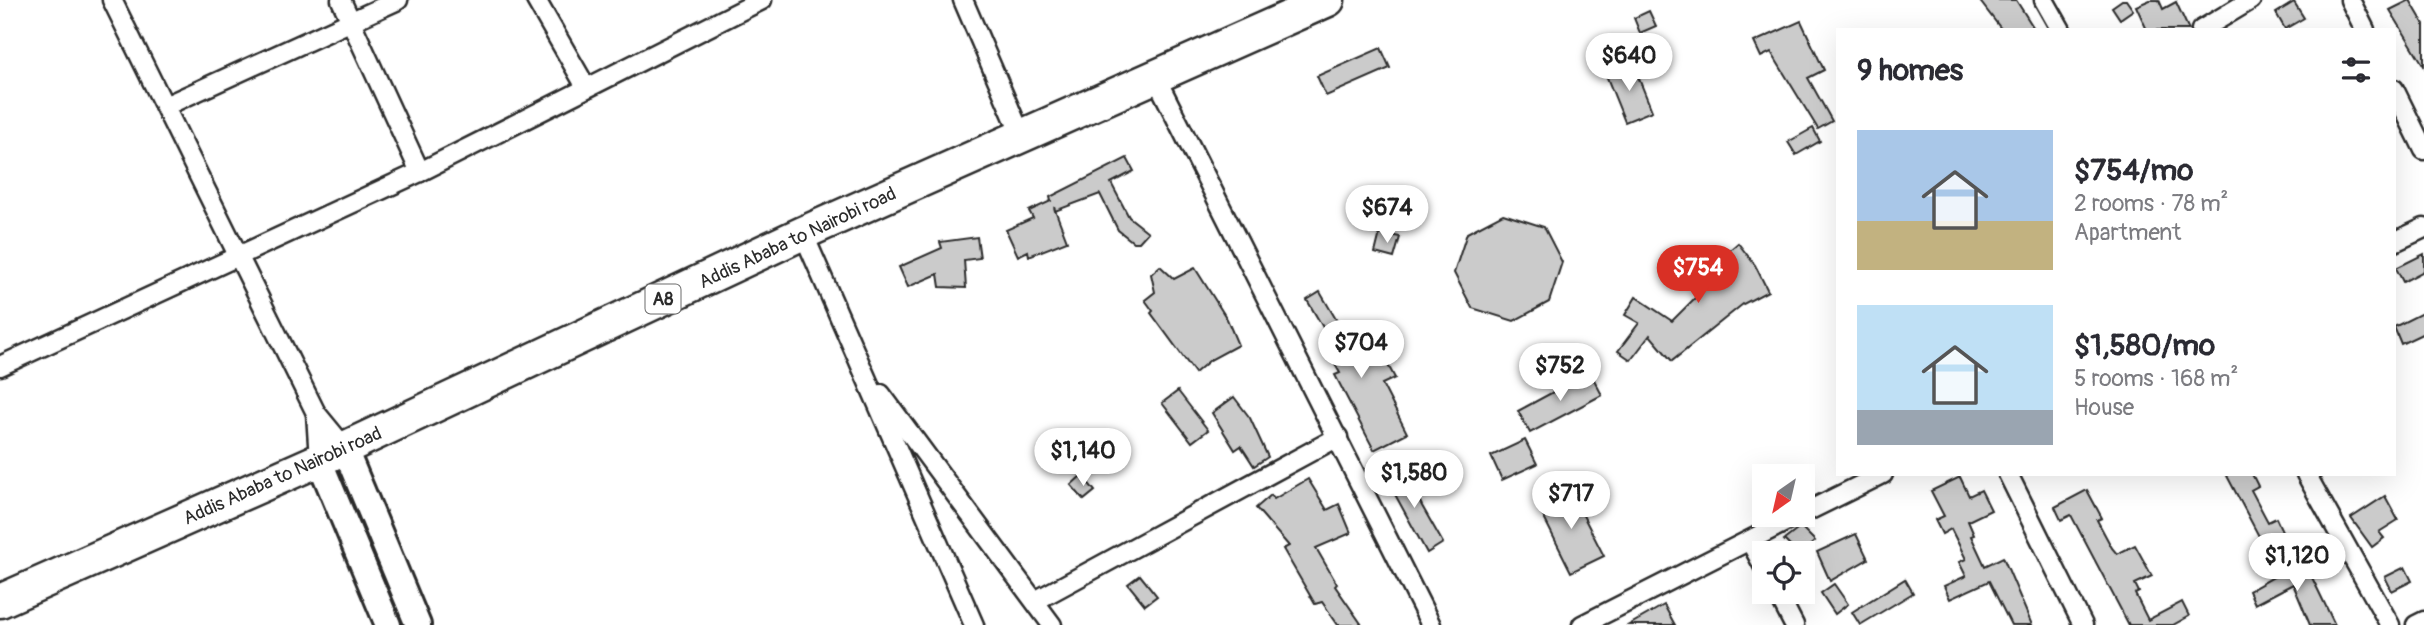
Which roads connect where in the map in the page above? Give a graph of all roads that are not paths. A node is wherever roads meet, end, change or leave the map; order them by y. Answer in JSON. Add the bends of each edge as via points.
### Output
{"nodes":[{"id":1,"x":112,"y":0,"type":"edge"},
{"id":2,"x":341,"y":0,"type":"edge"},
{"id":3,"x":398,"y":0,"type":"edge"},
{"id":4,"x":536,"y":0,"type":"edge"},
{"id":5,"x":762,"y":0,"type":"edge"},
{"id":6,"x":963,"y":0,"type":"edge"},
{"id":7,"x":1328,"y":0,"type":"edge"},
{"id":8,"x":2044,"y":0,"type":"edge"},
{"id":9,"x":2251,"y":0,"type":"edge"},
{"id":10,"x":2350,"y":0,"type":"edge"},
{"id":11,"x":351,"y":22,"type":"junction"},
{"id":12,"x":2060,"y":28,"type":"edge"},
{"id":13,"x":2204,"y":28,"type":"edge"},
{"id":14,"x":2364,"y":28,"type":"edge"},
{"id":15,"x":1156,"y":78,"type":"junction"},
{"id":16,"x":586,"y":87,"type":"junction"},
{"id":17,"x":2396,"y":93,"type":"edge"},
{"id":18,"x":165,"y":106,"type":"junction"},
{"id":19,"x":1021,"y":135,"type":"junction"},
{"id":20,"x":2424,"y":150,"type":"edge"},
{"id":21,"x":420,"y":172,"type":"junction"},
{"id":22,"x":2424,"y":228,"type":"edge"},
{"id":23,"x":803,"y":233,"type":"junction"},
{"id":24,"x":2396,"y":241,"type":"edge"},
{"id":25,"x":239,"y":257,"type":"junction"},
{"id":26,"x":0,"y":366,"type":"edge"},
{"id":27,"x":863,"y":371,"type":"junction"},
{"id":28,"x":316,"y":413,"type":"junction"},
{"id":29,"x":1338,"y":437,"type":"junction"},
{"id":30,"x":331,"y":453,"type":"junction"},
{"id":31,"x":1879,"y":476,"type":"edge"},
{"id":32,"x":2009,"y":476,"type":"edge"},
{"id":33,"x":2307,"y":476,"type":"edge"},
{"id":34,"x":1815,"y":508,"type":"edge"},
{"id":35,"x":1777,"y":527,"type":"edge"},
{"id":36,"x":1750,"y":541,"type":"junction"},
{"id":37,"x":1752,"y":545,"type":"edge"},
{"id":38,"x":0,"y":601,"type":"edge"},
{"id":39,"x":1035,"y":601,"type":"junction"},
{"id":40,"x":1783,"y":604,"type":"edge"},
{"id":41,"x":2424,"y":621,"type":"edge"},
{"id":42,"x":388,"y":625,"type":"edge"},
{"id":43,"x":418,"y":625,"type":"edge"},
{"id":44,"x":974,"y":625,"type":"edge"},
{"id":45,"x":1052,"y":625,"type":"edge"},
{"id":46,"x":1432,"y":625,"type":"edge"},
{"id":47,"x":1582,"y":625,"type":"edge"},
{"id":48,"x":1794,"y":625,"type":"edge"},
{"id":49,"x":2083,"y":625,"type":"edge"},
{"id":50,"x":2390,"y":625,"type":"edge"},
{"id":51,"x":2416,"y":625,"type":"edge"}],
"edges":[{"from":1,"to":18,"type":"street"},
{"from":2,"to":11,"type":"street"},
{"from":3,"to":11,"type":"street"},
{"from":4,"to":16,"type":"street"},
{"from":5,"to":16,"type":"street"},
{"from":6,"to":19,"type":"street"},
{"from":7,"to":15,"type":"highway","name":"Addis Ababa to Nairobi road","number":"A8"},
{"from":8,"to":12,"type":"street"},
{"from":9,"to":13,"type":"street"},
{"from":10,"to":14,"type":"street"},
{"from":11,"to":18,"type":"street"},
{"from":11,"to":21,"type":"street"},
{"from":15,"to":19,"type":"highway","name":"Addis Ababa to Nairobi road","number":"A8"},
{"from":15,"to":29,"type":"street"},
{"from":16,"to":21,"type":"street"},
{"from":17,"to":20,"type":"street"},
{"from":18,"to":25,"type":"street"},
{"from":19,"to":23,"type":"highway","name":"Addis Ababa to Nairobi road","number":"A8"},
{"from":21,"to":25,"type":"street"},
{"from":22,"to":24,"type":"street"},
{"from":23,"to":27,"type":"street"},
{"from":23,"to":30,"type":"highway","name":"Addis Ababa to Nairobi road","number":"A8"},
{"from":25,"to":26,"type":"street"},
{"from":25,"to":28,"type":"street"},
{"from":27,"to":39,"type":"street"},
{"from":27,"to":44,"type":"street"},
{"from":28,"to":30,"type":"street"},
{"from":28,"to":30,"type":"street"},
{"from":29,"to":39,"type":"street"},
{"from":29,"to":46,"type":"street"},
{"from":30,"to":38,"type":"highway","name":"Addis Ababa to Nairobi road","number":"A8"},
{"from":30,"to":42,"type":"street"},
{"from":30,"to":43,"type":"street"},
{"from":31,"to":34,"type":"street"},
{"from":32,"to":49,"type":"street"},
{"from":33,"to":50,"type":"street"},
{"from":35,"to":36,"type":"street"},
{"from":36,"to":37,"type":"street"},
{"from":36,"to":47,"type":"street"},
{"from":39,"to":45,"type":"street"},
{"from":40,"to":48,"type":"street"},
{"from":41,"to":51,"type":"street"}]}
